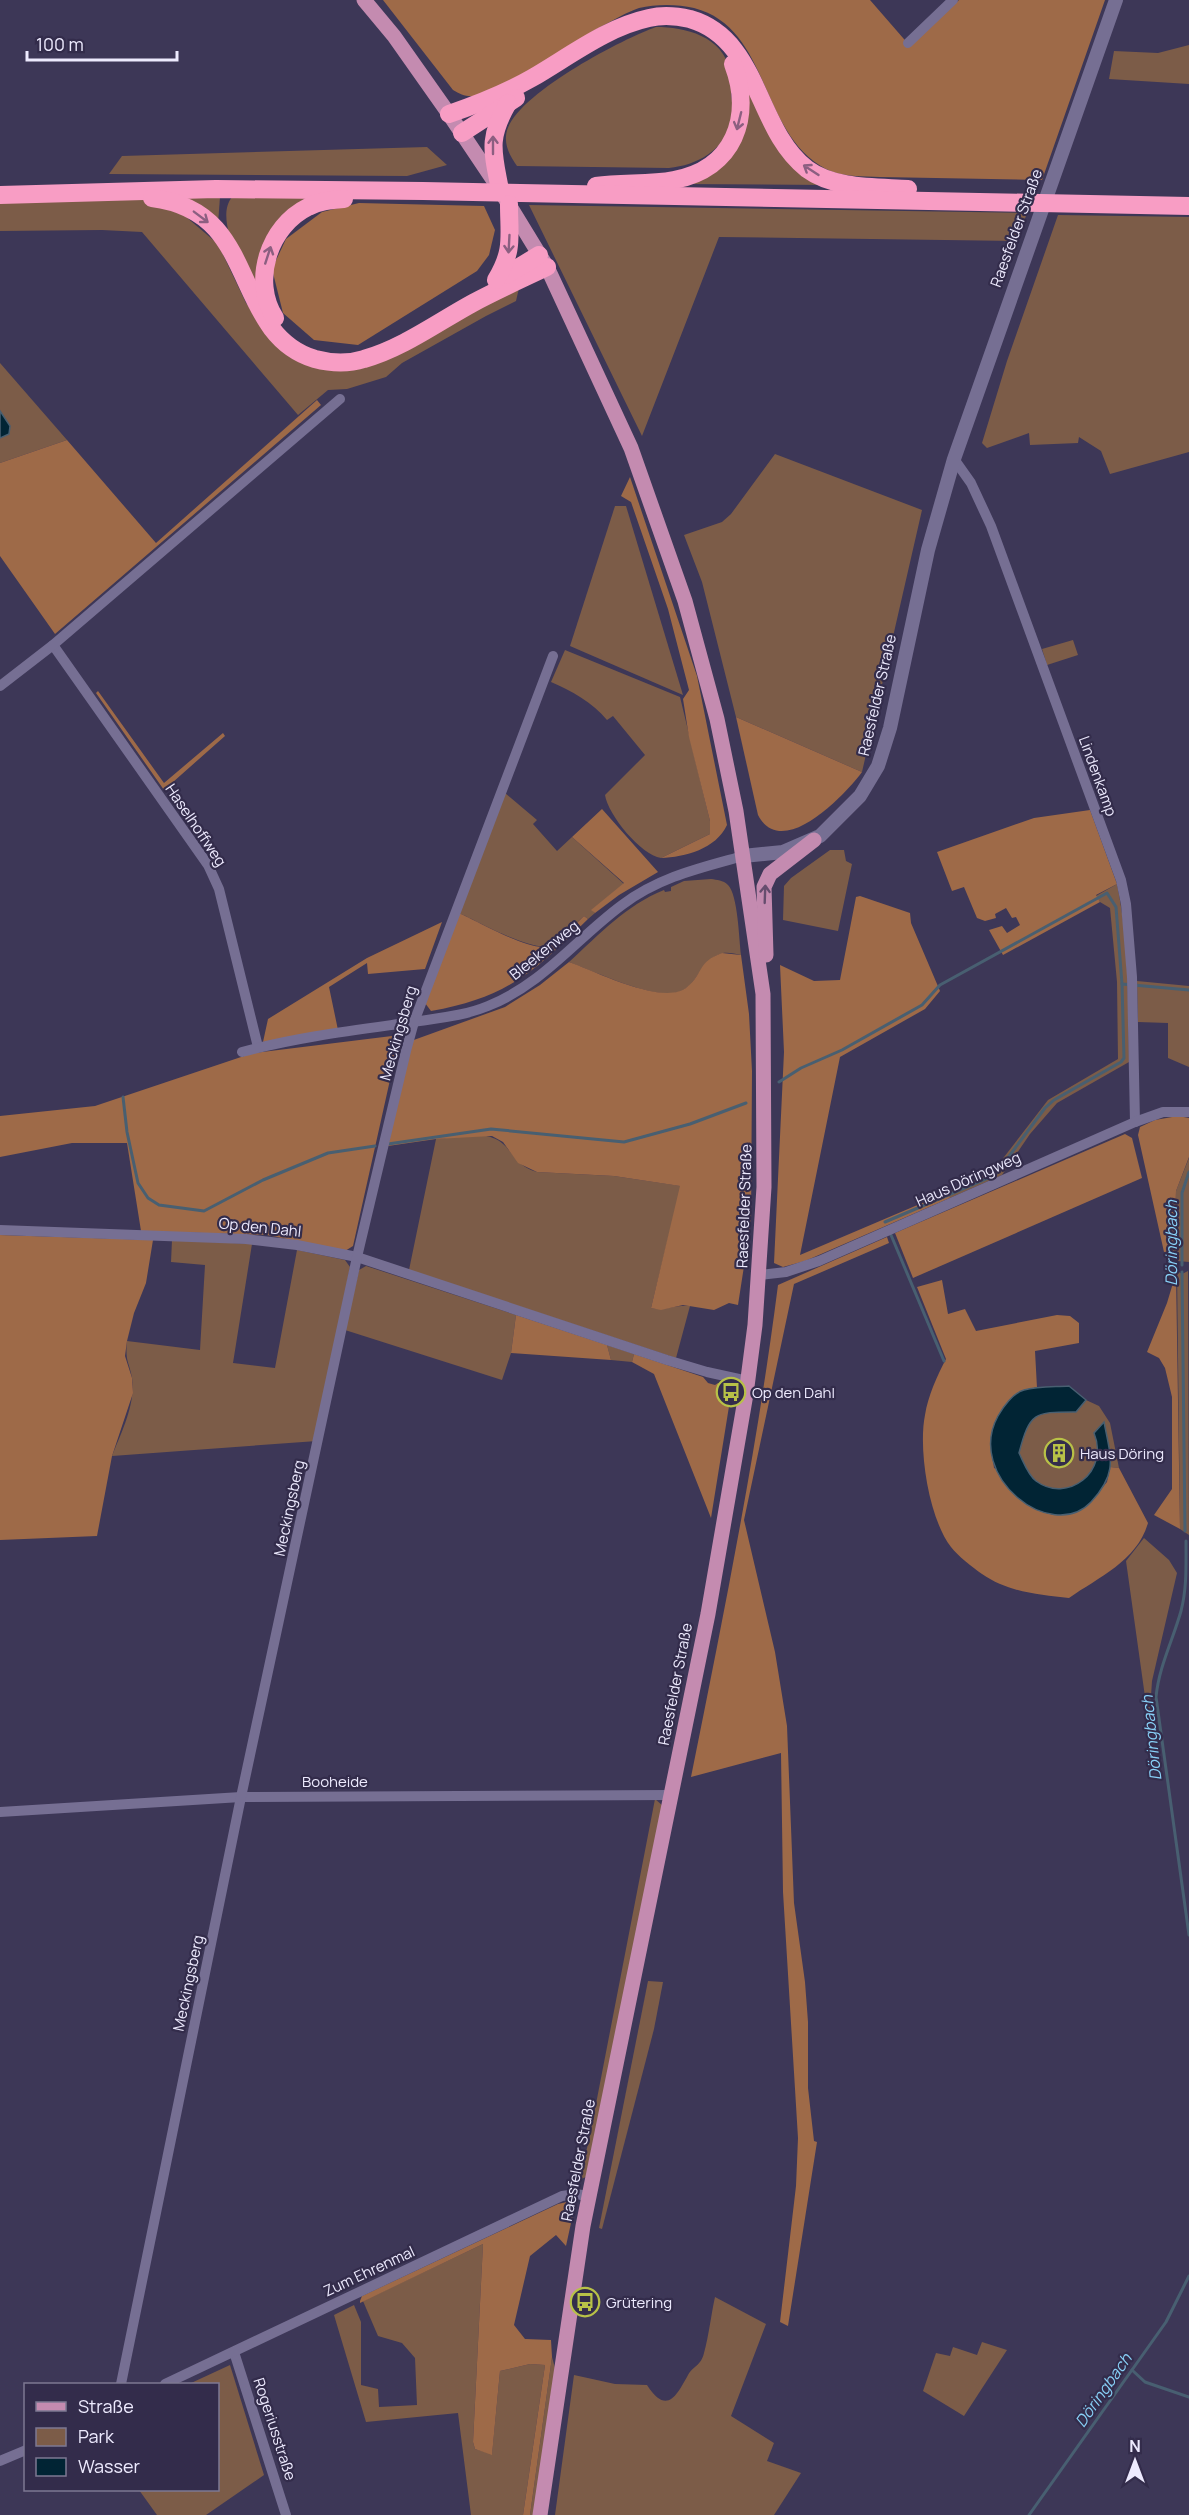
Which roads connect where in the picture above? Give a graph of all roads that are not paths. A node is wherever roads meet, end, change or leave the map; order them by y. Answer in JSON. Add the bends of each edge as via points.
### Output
{"nodes":[{"id":1,"x":364,"y":0,"type":"edge"},
{"id":2,"x":953,"y":0,"type":"edge"},
{"id":3,"x":1116,"y":0,"type":"edge"},
{"id":4,"x":908,"y":43,"type":"dead end"},
{"id":5,"x":508,"y":103,"type":"junction"},
{"id":6,"x":449,"y":114,"type":"junction"},
{"id":7,"x":462,"y":134,"type":"junction"},
{"id":8,"x":0,"y":185,"type":"edge"},
{"id":9,"x":596,"y":186,"type":"junction"},
{"id":10,"x":434,"y":189,"type":"junction"},
{"id":11,"x":908,"y":189,"type":"junction"},
{"id":12,"x":554,"y":190,"type":"junction"},
{"id":13,"x":0,"y":195,"type":"edge"},
{"id":14,"x":505,"y":197,"type":"junction"},
{"id":15,"x":1000,"y":197,"type":"junction"},
{"id":16,"x":1189,"y":197,"type":"edge"},
{"id":17,"x":1090,"y":199,"type":"junction"},
{"id":18,"x":1189,"y":206,"type":"edge"},
{"id":19,"x":543,"y":261,"type":"junction"},
{"id":20,"x":496,"y":281,"type":"junction"},
{"id":21,"x":340,"y":399,"type":"dead end"},
{"id":22,"x":954,"y":459,"type":"junction"},
{"id":23,"x":53,"y":645,"type":"junction"},
{"id":24,"x":554,"y":656,"type":"dead end"},
{"id":25,"x":0,"y":686,"type":"edge"},
{"id":26,"x":814,"y":840,"type":"junction"},
{"id":27,"x":744,"y":856,"type":"junction"},
{"id":28,"x":763,"y":994,"type":"junction"},
{"id":29,"x":414,"y":1022,"type":"junction"},
{"id":30,"x":258,"y":1047,"type":"junction"},
{"id":31,"x":242,"y":1052,"type":"dead end"},
{"id":32,"x":1189,"y":1112,"type":"edge"},
{"id":33,"x":1135,"y":1122,"type":"junction"},
{"id":34,"x":0,"y":1230,"type":"edge"},
{"id":35,"x":357,"y":1257,"type":"junction"},
{"id":36,"x":759,"y":1275,"type":"junction"},
{"id":37,"x":748,"y":1381,"type":"junction"},
{"id":38,"x":671,"y":1795,"type":"junction"},
{"id":39,"x":241,"y":1797,"type":"junction"},
{"id":40,"x":0,"y":1812,"type":"edge"},
{"id":41,"x":588,"y":2196,"type":"junction"},
{"id":42,"x":234,"y":2352,"type":"junction"},
{"id":43,"x":121,"y":2383,"type":"edge"},
{"id":44,"x":169,"y":2383,"type":"edge"},
{"id":45,"x":24,"y":2451,"type":"edge"},
{"id":46,"x":0,"y":2461,"type":"edge"},
{"id":47,"x":286,"y":2515,"type":"edge"},
{"id":48,"x":540,"y":2515,"type":"edge"}],
"edges":[{"from":1,"to":6,"type":"main road"},
{"from":2,"to":4,"type":"street"},
{"from":3,"to":22,"type":"main road","name":"Raesfelder Straße"},
{"from":5,"to":7,"type":"highway"},
{"from":5,"to":9,"type":"highway","one_way":true,"via":[[569,62],[645,25],[665,23],[692,28],[706,34],[725,51],[741,85],[742,105],[739,125],[719,160],[704,171],[672,181]]},
{"from":14,"to":5,"type":"highway","one_way":true,"via":[[492,144]]},
{"from":6,"to":7,"type":"main road"},
{"from":11,"to":6,"type":"highway","one_way":true,"via":[[838,182],[807,169],[777,136],[732,46],[702,24],[683,18],[651,17],[629,23],[512,88]]},
{"from":7,"to":14,"type":"main road"},
{"from":8,"to":10,"type":"highway"},
{"from":9,"to":11,"type":"highway"},
{"from":9,"to":12,"type":"highway"},
{"from":10,"to":12,"type":"highway"},
{"from":10,"to":13,"type":"highway","via":[[216,189]]},
{"from":20,"to":10,"type":"highway","one_way":true,"via":[[394,341],[358,354],[313,350],[299,343],[271,312],[264,268],[274,238],[295,215],[328,200],[403,198]]},
{"from":11,"to":15,"type":"highway"},
{"from":12,"to":15,"type":"highway"},
{"from":13,"to":19,"type":"highway","one_way":true,"via":[[152,198],[185,206],[201,216],[225,242],[275,334],[295,350],[326,362],[356,362],[387,351]]},
{"from":14,"to":19,"type":"main road"},
{"from":14,"to":20,"type":"highway","one_way":true,"via":[[510,249]]},
{"from":15,"to":17,"type":"highway"},
{"from":16,"to":17,"type":"highway"},
{"from":17,"to":18,"type":"highway"},
{"from":19,"to":20,"type":"highway"},
{"from":19,"to":27,"type":"main road","via":[[631,448],[670,553],[711,697]]},
{"from":21,"to":23,"type":"street"},
{"from":22,"to":26,"type":"main road","name":"Raesfelder Straße","via":[[928,550],[890,728],[878,766],[850,808]]},
{"from":22,"to":33,"type":"street","name":"Lindenkamp","via":[[971,483],[991,526],[1120,880],[1126,904],[1132,977]]},
{"from":23,"to":25,"type":"street"},
{"from":23,"to":30,"type":"street","name":"Haselhoffweg","via":[[208,865],[219,889]]},
{"from":24,"to":29,"type":"street","name":"Meckingsberg"},
{"from":26,"to":27,"type":"main road","name":"Raesfelder Straße","via":[[783,852]]},
{"from":28,"to":26,"type":"main road","one_way":true,"via":[[764,887],[770,874]]},
{"from":27,"to":28,"type":"main road","name":"Raesfelder Straße"},
{"from":27,"to":29,"type":"street","name":"Bleekenweg","via":[[694,868],[647,888],[546,972],[503,999],[467,1013]]},
{"from":28,"to":36,"type":"main road","name":"Raesfelder Straße","via":[[764,1187]]},
{"from":29,"to":30,"type":"street","name":"Bleekenweg"},
{"from":29,"to":35,"type":"street","name":"Meckingsberg"},
{"from":30,"to":31,"type":"street","name":"Bleekenweg"},
{"from":32,"to":33,"type":"street","name":"Haus Döringweg","via":[[1163,1112]]},
{"from":33,"to":36,"type":"street","name":"Haus Döringweg","via":[[819,1261],[786,1272]]},
{"from":34,"to":35,"type":"street","name":"Op den Dahl","via":[[270,1240]]},
{"from":35,"to":37,"type":"street","name":"Op den Dahl","via":[[667,1360]]},
{"from":35,"to":39,"type":"street","name":"Meckingsberg"},
{"from":36,"to":37,"type":"main road","name":"Raesfelder Straße"},
{"from":37,"to":38,"type":"main road","name":"Raesfelder Straße"},
{"from":38,"to":39,"type":"street","name":"Booheide"},
{"from":38,"to":41,"type":"main road","name":"Raesfelder Straße"},
{"from":39,"to":40,"type":"street","name":"Booheide"},
{"from":39,"to":43,"type":"street","name":"Meckingsberg"},
{"from":41,"to":42,"type":"street","name":"Zum Ehrenmal","via":[[562,2196]]},
{"from":41,"to":48,"type":"main road","name":"Raesfelder Straße"},
{"from":42,"to":44,"type":"street","name":"Zum Ehrenmal"},
{"from":42,"to":47,"type":"street","name":"Rogeriusstraße"},
{"from":45,"to":46,"type":"street"}]}
